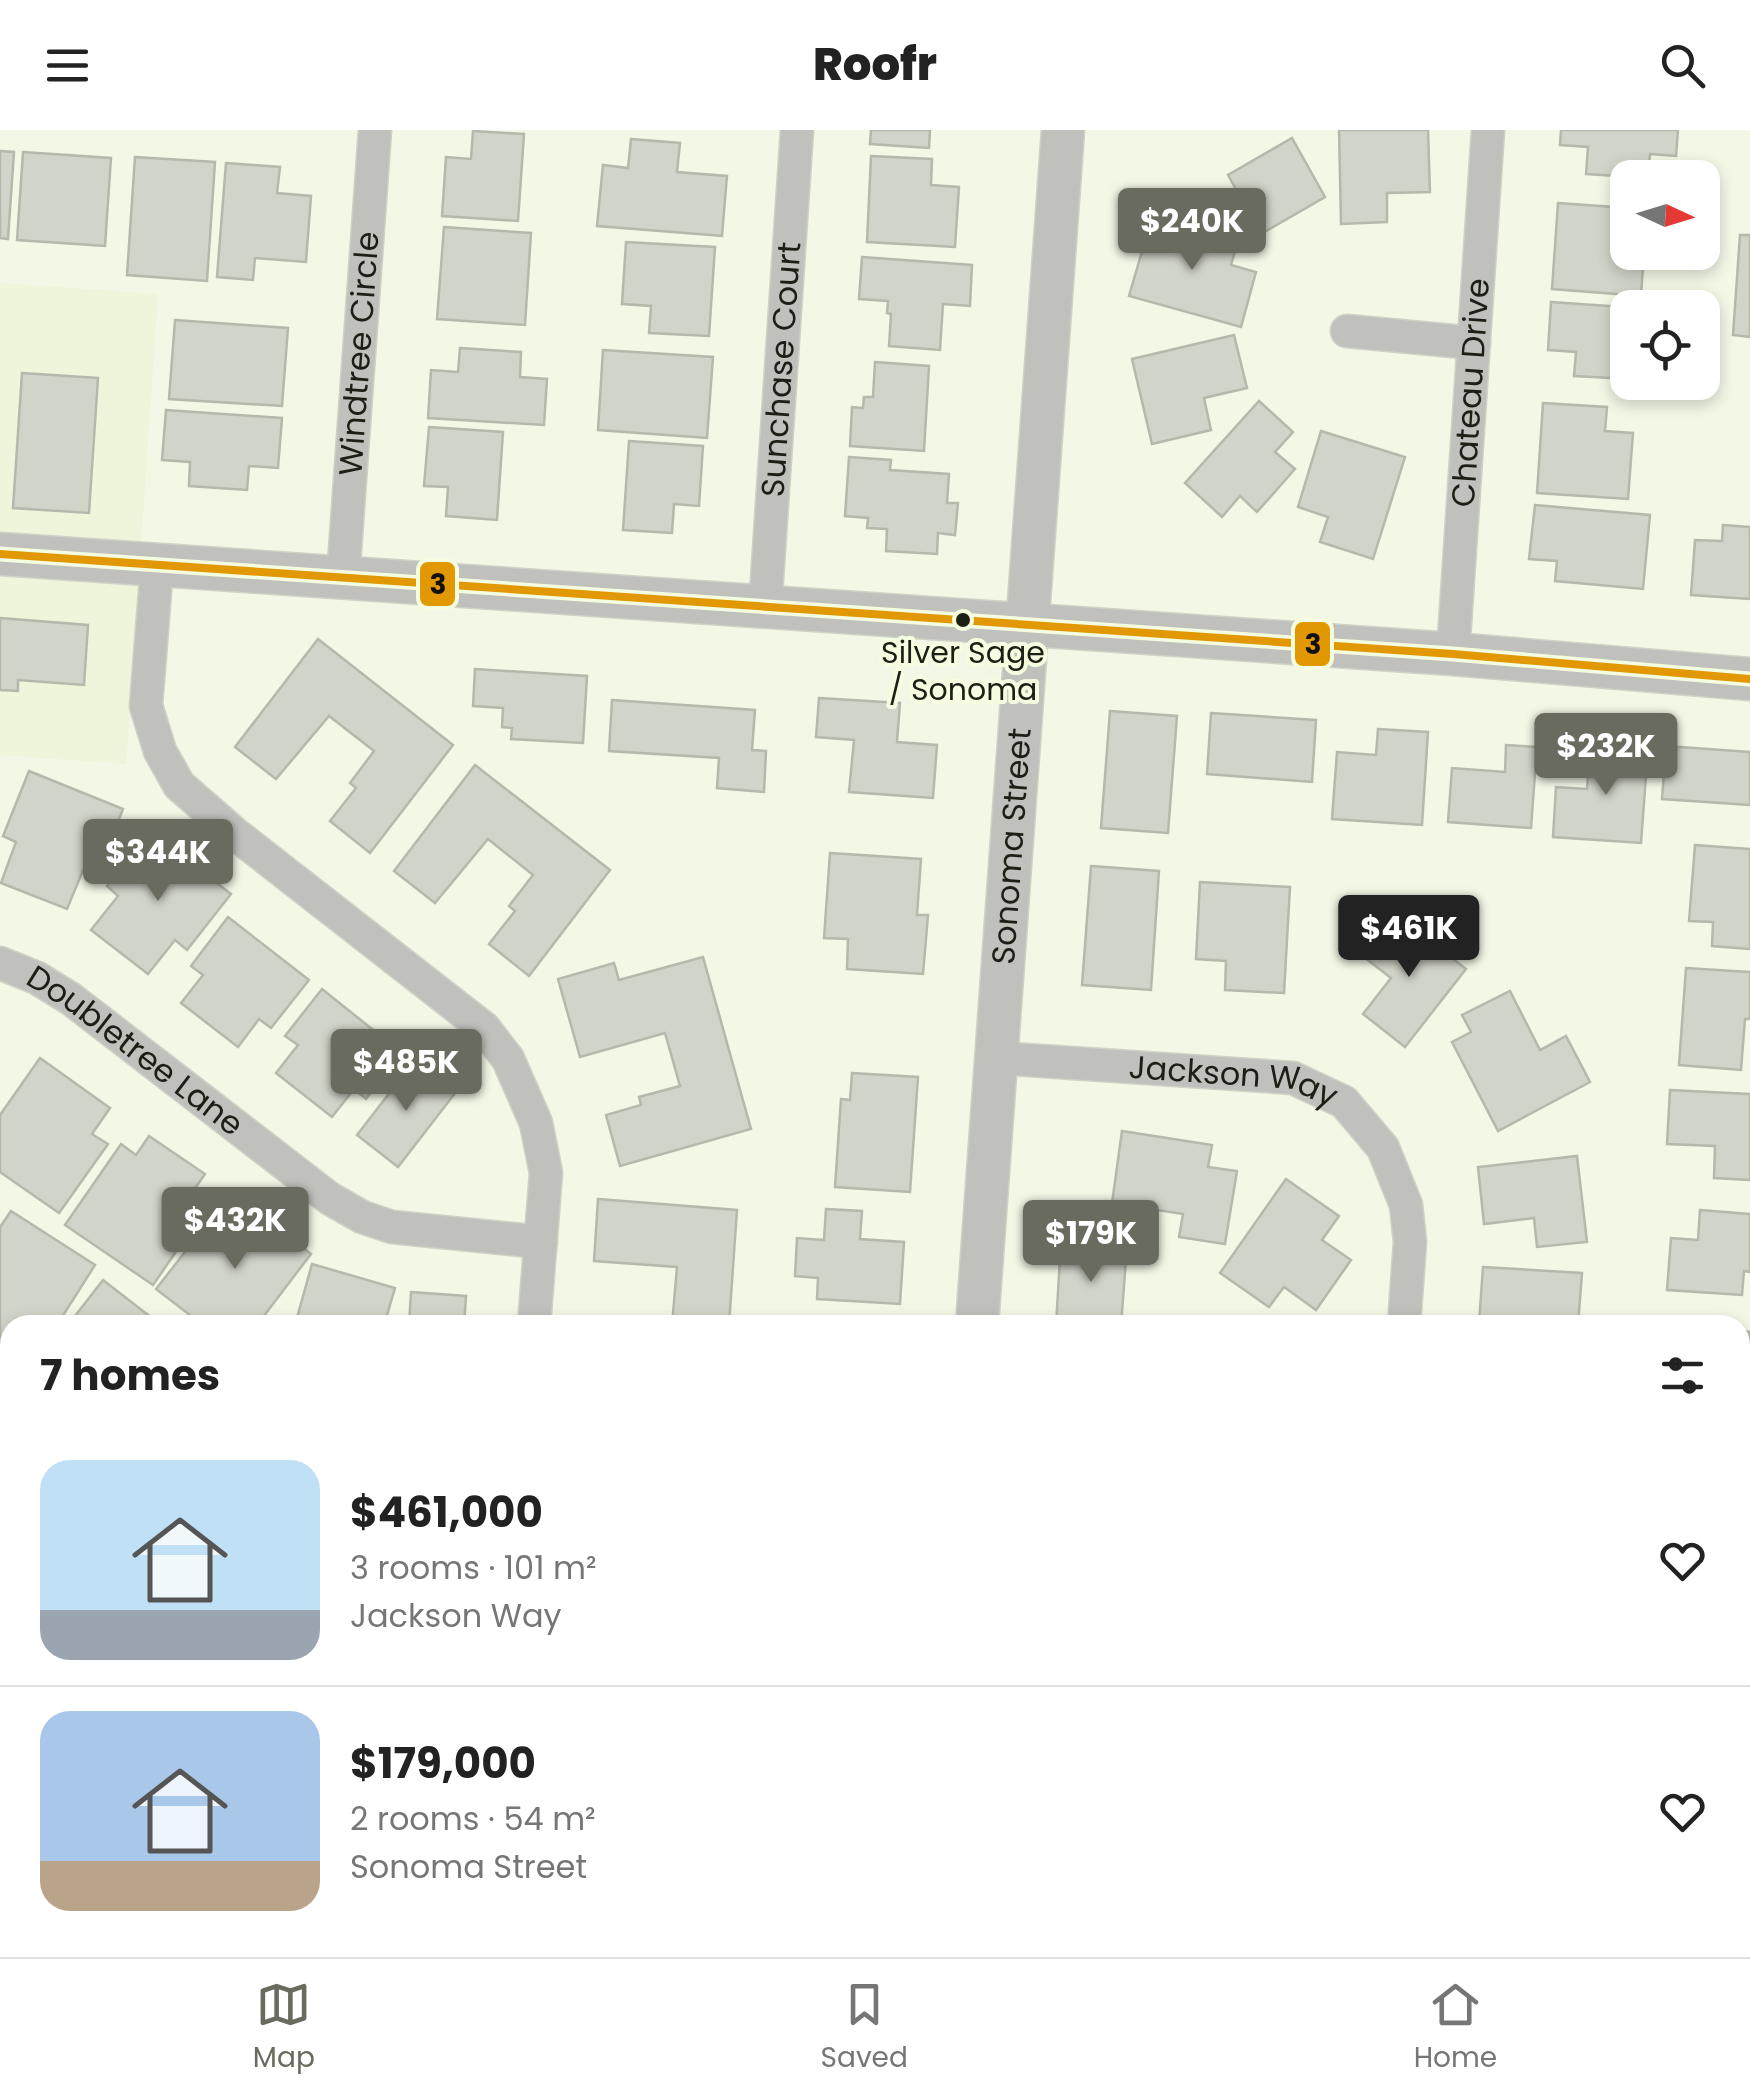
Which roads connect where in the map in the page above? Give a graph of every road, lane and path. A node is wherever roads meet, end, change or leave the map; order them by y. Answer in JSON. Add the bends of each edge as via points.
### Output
{"nodes":[{"id":1,"x":375,"y":130,"type":"edge"},
{"id":2,"x":797,"y":130,"type":"edge"},
{"id":3,"x":1063,"y":130,"type":"edge"},
{"id":4,"x":1488,"y":130,"type":"edge"},
{"id":5,"x":1348,"y":331,"type":"dead end"},
{"id":6,"x":1474,"y":343,"type":"junction"},
{"id":7,"x":0,"y":554,"type":"edge"},
{"id":8,"x":158,"y":566,"type":"junction"},
{"id":9,"x":343,"y":578,"type":"junction"},
{"id":10,"x":765,"y":608,"type":"junction"},
{"id":11,"x":1026,"y":626,"type":"junction"},
{"id":12,"x":1454,"y":654,"type":"junction"},
{"id":13,"x":1750,"y":679,"type":"edge"},
{"id":14,"x":0,"y":962,"type":"edge"},
{"id":15,"x":996,"y":1058,"type":"junction"},
{"id":16,"x":541,"y":1242,"type":"junction"},
{"id":17,"x":535,"y":1315,"type":"edge"},
{"id":18,"x":978,"y":1315,"type":"edge"},
{"id":19,"x":1405,"y":1315,"type":"edge"}],
"edges":[{"from":1,"to":9,"type":"street","name":"Windtree Circle"},
{"from":2,"to":10,"type":"street","name":"Sunchase Court"},
{"from":3,"to":11,"type":"street","name":"Sonoma Street"},
{"from":4,"to":6,"type":"street","name":"Chateau Drive"},
{"from":5,"to":6,"type":"street"},
{"from":6,"to":12,"type":"street","name":"Chateau Drive"},
{"from":7,"to":8,"type":"street"},
{"from":8,"to":9,"type":"street"},
{"from":8,"to":16,"type":"street","via":[[146,706],[179,785],[484,1028],[508,1059],[536,1123],[546,1173]]},
{"from":9,"to":10,"type":"street"},
{"from":10,"to":11,"type":"street"},
{"from":11,"to":12,"type":"street"},
{"from":11,"to":15,"type":"street","name":"Sonoma Street"},
{"from":12,"to":13,"type":"street"},
{"from":14,"to":16,"type":"street","name":"Doubletree Lane","via":[[72,999],[362,1217]]},
{"from":15,"to":18,"type":"street","name":"Sonoma Street"},
{"from":15,"to":19,"type":"street","name":"Jackson Way","via":[[1293,1078],[1344,1102],[1383,1148],[1406,1206]]},
{"from":16,"to":17,"type":"street"}]}
